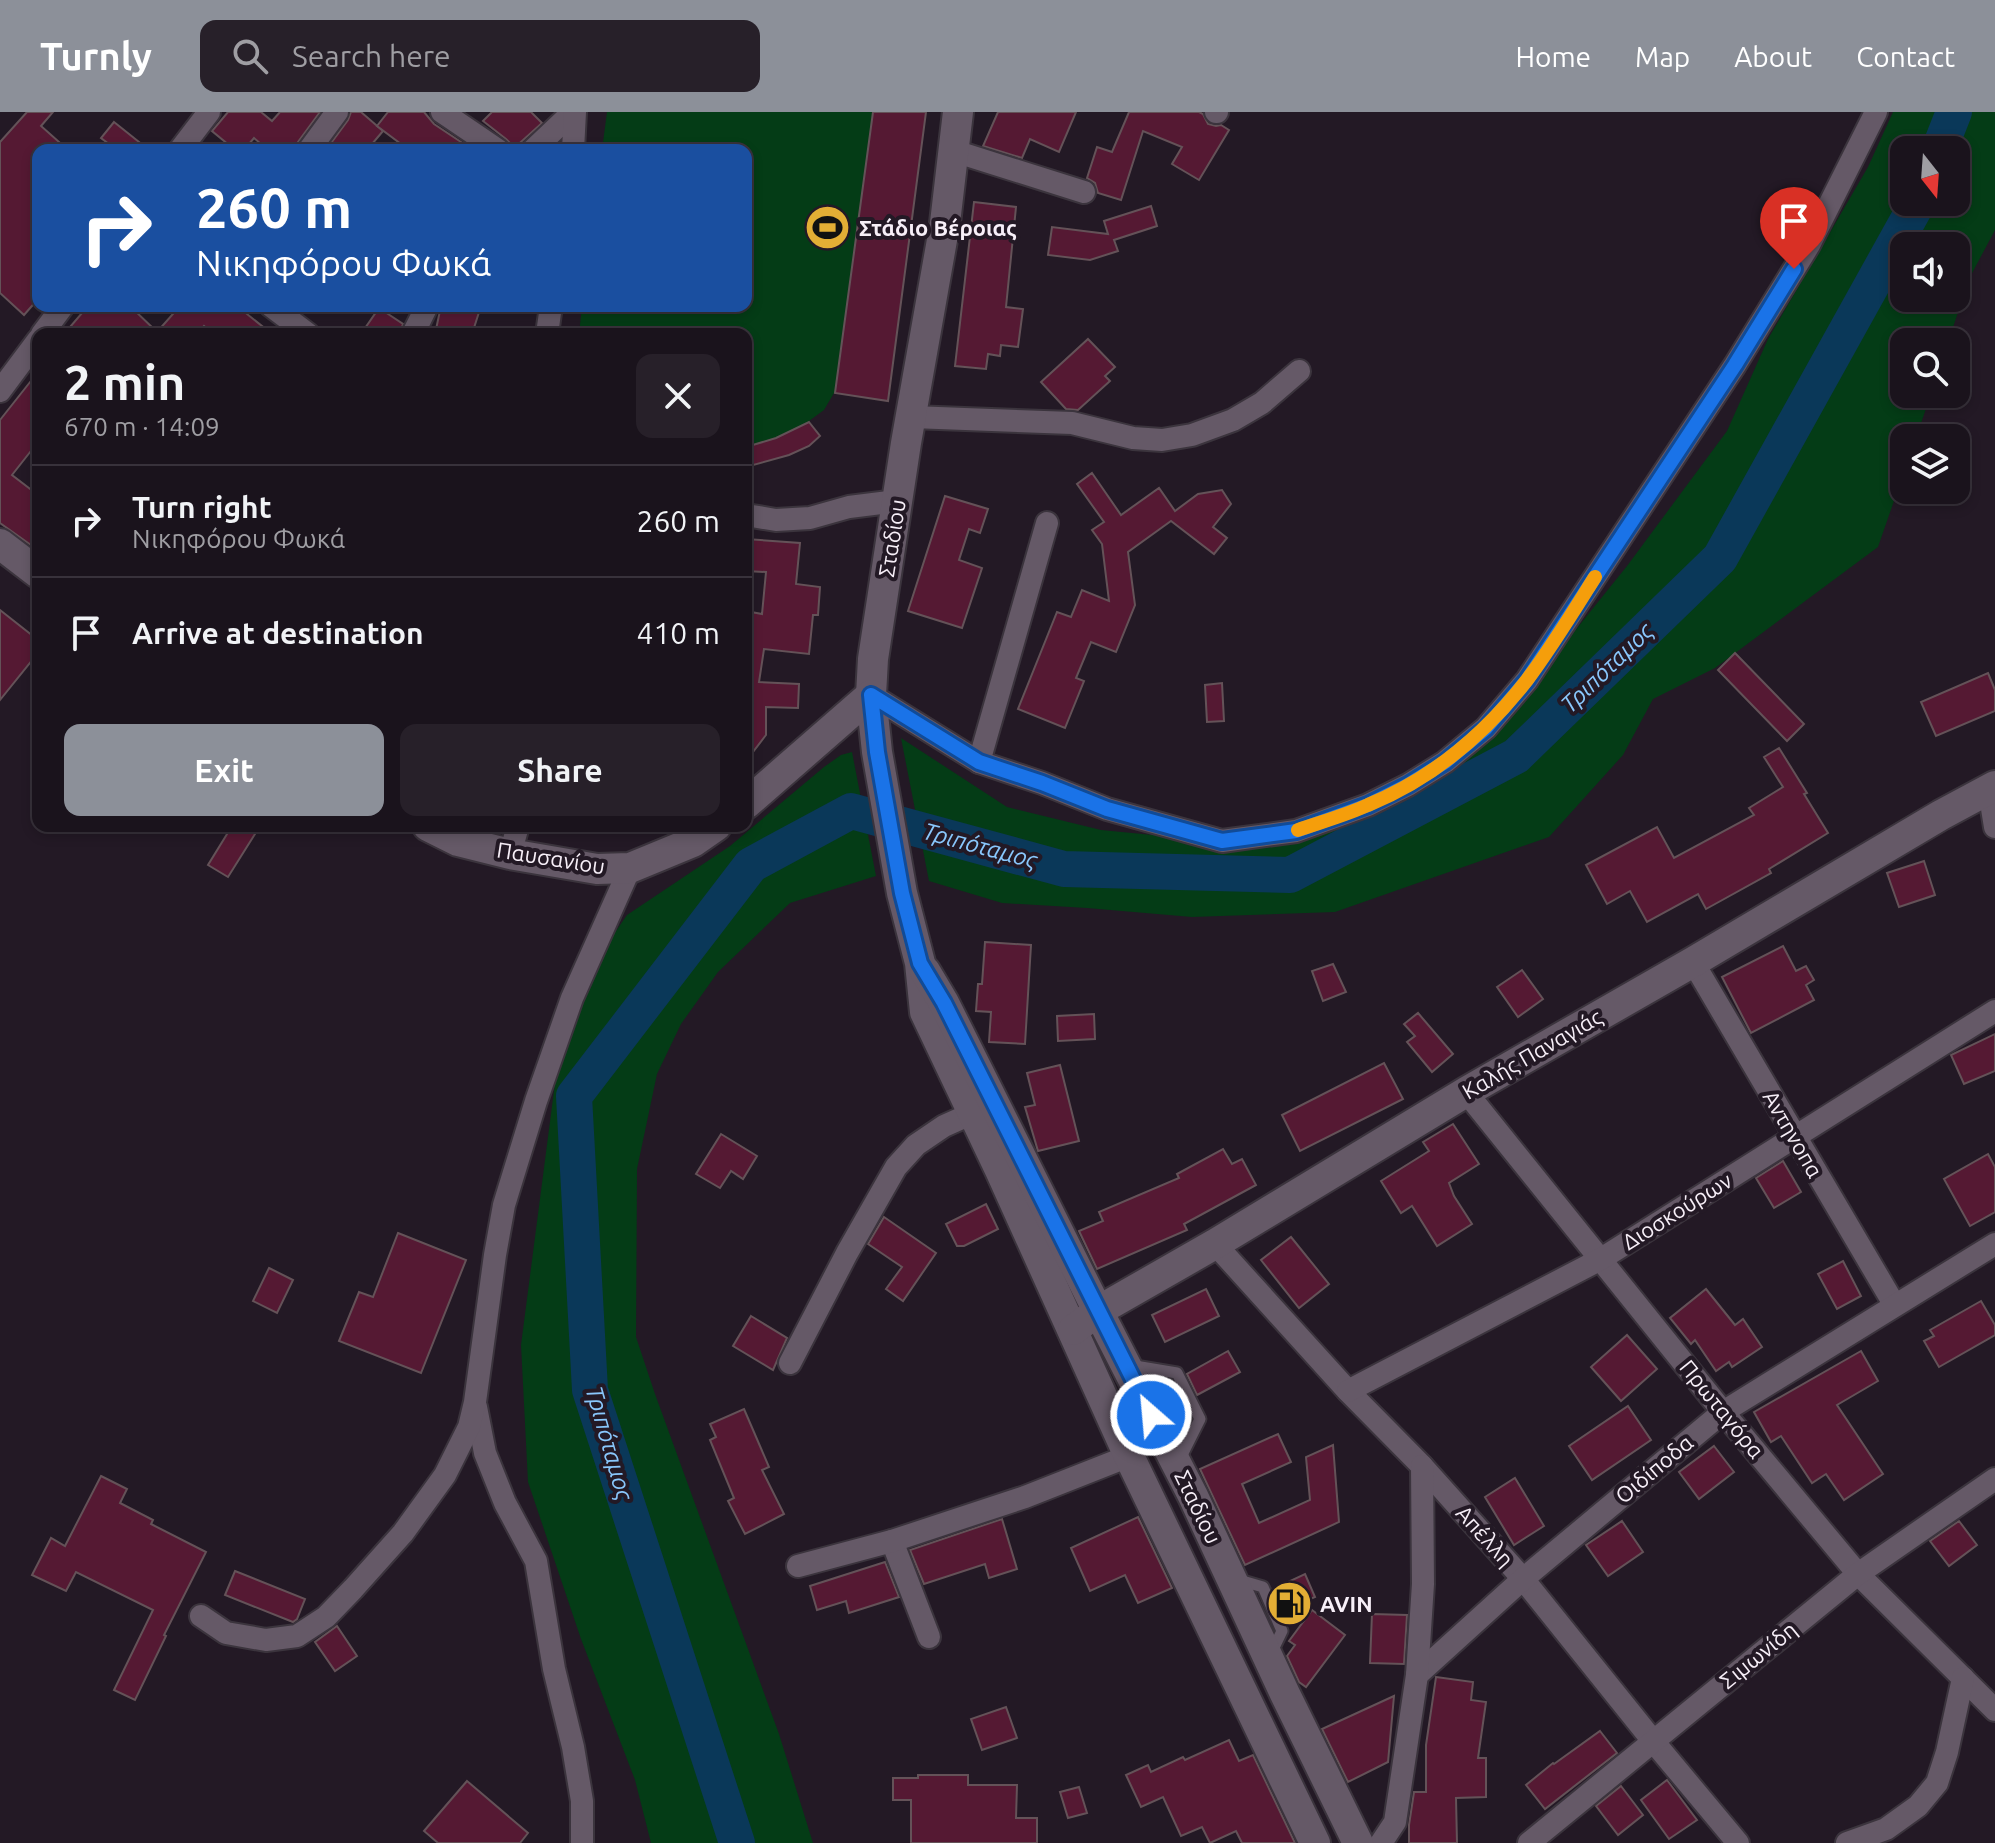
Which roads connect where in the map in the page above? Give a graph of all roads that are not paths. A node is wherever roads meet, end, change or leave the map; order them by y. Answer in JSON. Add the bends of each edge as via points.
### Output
{"nodes":[{"id":1,"x":209,"y":112,"type":"edge"},
{"id":2,"x":337,"y":112,"type":"edge"},
{"id":3,"x":442,"y":112,"type":"edge"},
{"id":4,"x":574,"y":112,"type":"edge"},
{"id":5,"x":958,"y":112,"type":"edge"},
{"id":6,"x":1876,"y":112,"type":"edge"},
{"id":7,"x":185,"y":144,"type":"edge"},
{"id":8,"x":313,"y":144,"type":"edge"},
{"id":9,"x":489,"y":144,"type":"edge"},
{"id":10,"x":539,"y":144,"type":"edge"},
{"id":11,"x":573,"y":144,"type":"edge"},
{"id":12,"x":954,"y":151,"type":"junction"},
{"id":13,"x":1084,"y":192,"type":"dead end"},
{"id":14,"x":279,"y":312,"type":"edge"},
{"id":15,"x":300,"y":328,"type":"edge"},
{"id":16,"x":32,"y":348,"type":"edge"},
{"id":17,"x":1299,"y":371,"type":"dead end"},
{"id":18,"x":0,"y":391,"type":"edge"},
{"id":19,"x":912,"y":417,"type":"junction"},
{"id":20,"x":897,"y":501,"type":"junction"},
{"id":21,"x":752,"y":516,"type":"edge"},
{"id":22,"x":1047,"y":523,"type":"dead end"},
{"id":23,"x":0,"y":544,"type":"edge"},
{"id":24,"x":32,"y":568,"type":"edge"},
{"id":25,"x":871,"y":695,"type":"junction"},
{"id":26,"x":979,"y":762,"type":"junction"},
{"id":27,"x":1992,"y":788,"type":"edge"},
{"id":28,"x":752,"y":799,"type":"edge"},
{"id":29,"x":1995,"y":827,"type":"edge"},
{"id":30,"x":440,"y":832,"type":"edge"},
{"id":31,"x":707,"y":832,"type":"edge"},
{"id":32,"x":514,"y":840,"type":"edge"},
{"id":33,"x":630,"y":868,"type":"junction"},
{"id":34,"x":1693,"y":962,"type":"junction"},
{"id":35,"x":920,"y":963,"type":"junction"},
{"id":36,"x":1995,"y":1011,"type":"edge"},
{"id":37,"x":1466,"y":1092,"type":"junction"},
{"id":38,"x":973,"y":1113,"type":"junction"},
{"id":39,"x":1795,"y":1138,"type":"junction"},
{"id":40,"x":1215,"y":1244,"type":"junction"},
{"id":41,"x":1995,"y":1244,"type":"edge"},
{"id":42,"x":1601,"y":1259,"type":"junction"},
{"id":43,"x":1894,"y":1304,"type":"junction"},
{"id":44,"x":1098,"y":1311,"type":"junction"},
{"id":45,"x":1073,"y":1330,"type":"junction"},
{"id":46,"x":790,"y":1363,"type":"dead end"},
{"id":47,"x":1125,"y":1364,"type":"junction"},
{"id":48,"x":1348,"y":1391,"type":"junction"},
{"id":49,"x":475,"y":1402,"type":"junction"},
{"id":50,"x":1723,"y":1412,"type":"junction"},
{"id":51,"x":1129,"y":1456,"type":"junction"},
{"id":52,"x":1177,"y":1465,"type":"junction"},
{"id":53,"x":1422,"y":1466,"type":"junction"},
{"id":54,"x":1995,"y":1479,"type":"edge"},
{"id":55,"x":892,"y":1541,"type":"junction"},
{"id":56,"x":798,"y":1566,"type":"dead end"},
{"id":57,"x":1858,"y":1574,"type":"junction"},
{"id":58,"x":1523,"y":1579,"type":"junction"},
{"id":59,"x":201,"y":1616,"type":"dead end"},
{"id":60,"x":929,"y":1637,"type":"dead end"},
{"id":61,"x":1417,"y":1675,"type":"junction"},
{"id":62,"x":1963,"y":1678,"type":"junction"},
{"id":63,"x":1995,"y":1710,"type":"edge"},
{"id":64,"x":1653,"y":1741,"type":"junction"},
{"id":65,"x":582,"y":1843,"type":"edge"},
{"id":66,"x":1315,"y":1843,"type":"edge"},
{"id":67,"x":1358,"y":1843,"type":"edge"},
{"id":68,"x":1381,"y":1843,"type":"edge"},
{"id":69,"x":1529,"y":1843,"type":"edge"},
{"id":70,"x":1738,"y":1843,"type":"edge"},
{"id":71,"x":1847,"y":1843,"type":"edge"}],
"edges":[{"from":1,"to":7,"type":"street"},
{"from":2,"to":8,"type":"street"},
{"from":3,"to":9,"type":"street"},
{"from":4,"to":10,"type":"street"},
{"from":4,"to":11,"type":"street"},
{"from":5,"to":12,"type":"main road","name":"Σταδίου"},
{"from":6,"to":26,"type":"street","via":[[1809,245],[1569,618],[1486,728],[1445,762],[1354,811],[1296,831],[1222,841],[1107,809]]},
{"from":12,"to":13,"type":"street"},
{"from":12,"to":19,"type":"main road","name":"Σταδίου"},
{"from":14,"to":15,"type":"street"},
{"from":16,"to":18,"type":"street"},
{"from":17,"to":19,"type":"street","via":[[1233,420],[1162,440],[1072,423]]},
{"from":19,"to":20,"type":"main road","name":"Σταδίου"},
{"from":20,"to":21,"type":"street","via":[[810,518]]},
{"from":20,"to":25,"type":"main road","name":"Σταδίου"},
{"from":22,"to":26,"type":"street"},
{"from":23,"to":24,"type":"main road"},
{"from":25,"to":26,"type":"street"},
{"from":25,"to":28,"type":"main road"},
{"from":25,"to":35,"type":"main road","name":"Σταδίου","via":[[902,893]]},
{"from":27,"to":29,"type":"street"},
{"from":27,"to":34,"type":"main road","name":"Καλής Παναγιάς"},
{"from":30,"to":32,"type":"main road","name":"Παυσανίου","via":[[458,841]]},
{"from":31,"to":33,"type":"main road","name":"Παυσανίου"},
{"from":32,"to":33,"type":"main road","name":"Παυσανίου","via":[[597,869]]},
{"from":33,"to":49,"type":"street","via":[[572,998],[504,1205]]},
{"from":34,"to":37,"type":"main road","name":"Καλής Παναγιάς"},
{"from":34,"to":39,"type":"street","name":"Αντηνοπα"},
{"from":35,"to":38,"type":"main road","name":"Σταδίου","via":[[925,1012]]},
{"from":35,"to":44,"type":"main road","name":"Σταδίου"},
{"from":36,"to":39,"type":"street","name":"Διοσκούρων"},
{"from":37,"to":40,"type":"main road","name":"Καλής Παναγιάς"},
{"from":37,"to":42,"type":"street","name":"Πρωταγόρα"},
{"from":38,"to":45,"type":"main road","name":"Σταδίου"},
{"from":38,"to":46,"type":"street","via":[[916,1145],[896,1167]]},
{"from":39,"to":42,"type":"street","name":"Διοσκούρων"},
{"from":39,"to":43,"type":"street","name":"Αντηνοπα"},
{"from":40,"to":44,"type":"main road","name":"Καλής Παναγιάς"},
{"from":40,"to":48,"type":"street","name":"Απέλλη"},
{"from":41,"to":43,"type":"street","name":"Οιδίποδα"},
{"from":42,"to":48,"type":"street","name":"Διοσκούρων"},
{"from":42,"to":50,"type":"street","name":"Πρωταγόρα"},
{"from":43,"to":50,"type":"street","name":"Οιδίποδα"},
{"from":44,"to":45,"type":"main road","name":"Καλής Παναγιάς"},
{"from":44,"to":47,"type":"main road","name":"Σταδίου"},
{"from":45,"to":51,"type":"main road","name":"Σταδίου"},
{"from":47,"to":52,"type":"main road","name":"Σταδίου"},
{"from":47,"to":52,"type":"lane","via":[[1177,1373],[1200,1419]]},
{"from":48,"to":53,"type":"street","name":"Απέλλη"},
{"from":49,"to":59,"type":"street","via":[[445,1475],[403,1533],[326,1617],[297,1636],[266,1640],[226,1633]]},
{"from":49,"to":65,"type":"street","via":[[485,1453],[536,1561],[582,1801]]},
{"from":50,"to":57,"type":"street","name":"Πρωταγόρα"},
{"from":50,"to":58,"type":"street","name":"Οιδίποδα"},
{"from":51,"to":55,"type":"street"},
{"from":51,"to":66,"type":"main road","name":"Σταδίου"},
{"from":52,"to":67,"type":"main road","name":"Σταδίου"},
{"from":53,"to":58,"type":"street","name":"Απέλλη"},
{"from":53,"to":61,"type":"street"},
{"from":54,"to":57,"type":"street","name":"Σιμωνίδη"},
{"from":55,"to":56,"type":"street"},
{"from":55,"to":60,"type":"street"},
{"from":57,"to":62,"type":"street","name":"Πρωταγόρα"},
{"from":57,"to":64,"type":"street","name":"Σιμωνίδη"},
{"from":58,"to":61,"type":"street","name":"Οιδίποδα"},
{"from":58,"to":64,"type":"street","name":"Απέλλη"},
{"from":61,"to":68,"type":"street","via":[[1395,1822]]},
{"from":62,"to":63,"type":"street","name":"Πρωταγόρα"},
{"from":62,"to":71,"type":"street","via":[[1937,1783],[1918,1806],[1886,1829]]},
{"from":64,"to":69,"type":"street","name":"Σιμωνίδη"},
{"from":64,"to":70,"type":"street","name":"Απέλλη"}]}
